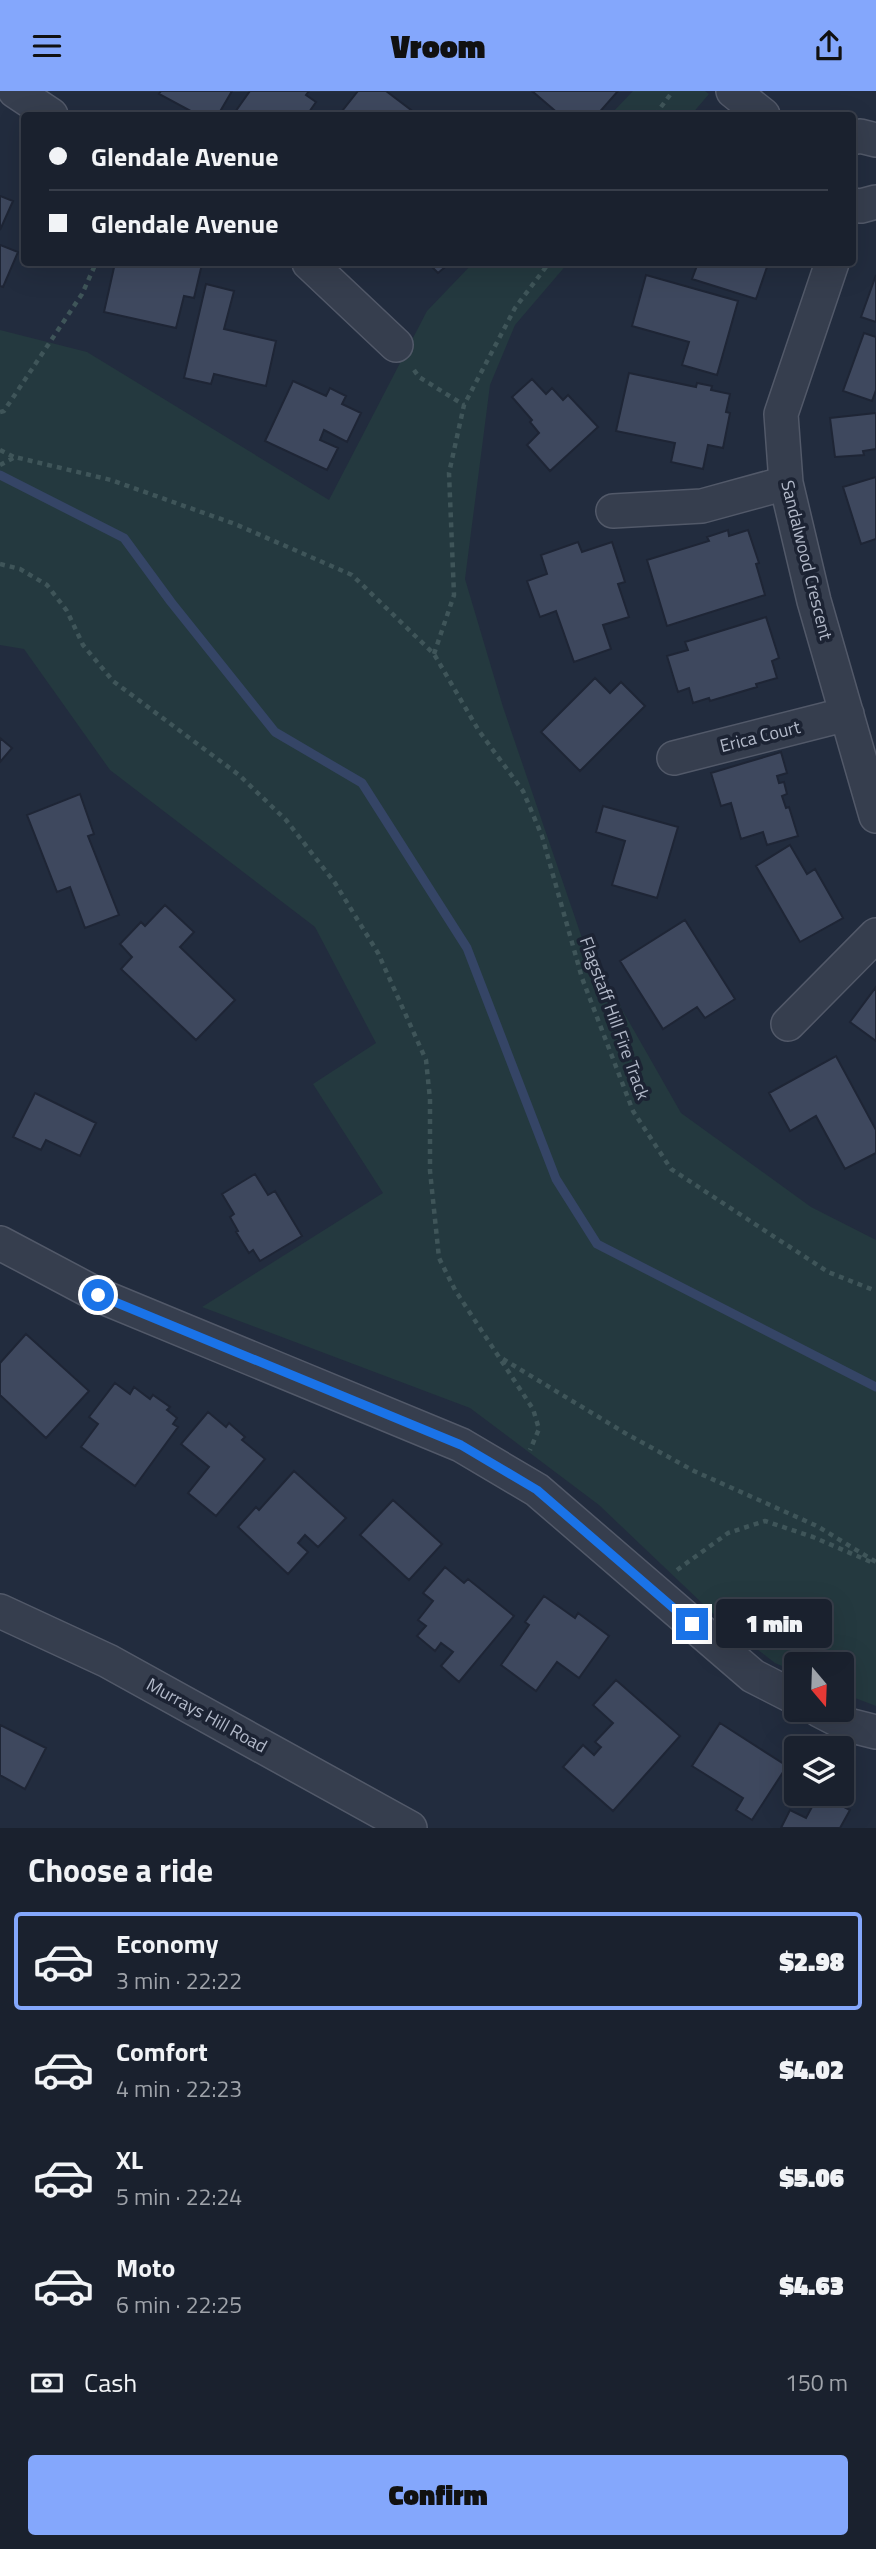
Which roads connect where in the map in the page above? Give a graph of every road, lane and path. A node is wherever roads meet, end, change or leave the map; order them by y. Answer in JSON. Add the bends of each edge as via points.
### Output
{"nodes":[{"id":1,"x":15,"y":91,"type":"edge"},
{"id":2,"x":673,"y":91,"type":"edge"},
{"id":3,"x":733,"y":91,"type":"edge"},
{"id":4,"x":46,"y":112,"type":"edge"},
{"id":5,"x":657,"y":112,"type":"edge"},
{"id":6,"x":759,"y":112,"type":"edge"},
{"id":7,"x":856,"y":137,"type":"edge"},
{"id":8,"x":876,"y":140,"type":"edge"},
{"id":9,"x":876,"y":202,"type":"edge"},
{"id":10,"x":856,"y":205,"type":"edge"},
{"id":11,"x":95,"y":266,"type":"edge"},
{"id":12,"x":312,"y":266,"type":"edge"},
{"id":13,"x":546,"y":266,"type":"edge"},
{"id":14,"x":831,"y":266,"type":"edge"},
{"id":15,"x":396,"y":345,"type":"joint"},
{"id":16,"x":464,"y":405,"type":"junction"},
{"id":17,"x":0,"y":412,"type":"edge"},
{"id":18,"x":0,"y":450,"type":"edge"},
{"id":19,"x":15,"y":457,"type":"junction"},
{"id":20,"x":0,"y":465,"type":"edge"},
{"id":21,"x":786,"y":482,"type":"junction"},
{"id":22,"x":613,"y":511,"type":"dead end"},
{"id":23,"x":0,"y":563,"type":"edge"},
{"id":24,"x":433,"y":654,"type":"junction"},
{"id":25,"x":847,"y":714,"type":"junction"},
{"id":26,"x":674,"y":758,"type":"dead end"},
{"id":27,"x":876,"y":816,"type":"edge"},
{"id":28,"x":876,"y":935,"type":"edge"},
{"id":29,"x":788,"y":1024,"type":"dead end"},
{"id":30,"x":0,"y":1243,"type":"edge"},
{"id":31,"x":876,"y":1291,"type":"edge"},
{"id":32,"x":499,"y":1357,"type":"junction"},
{"id":33,"x":507,"y":1472,"type":"junction"},
{"id":34,"x":876,"y":1563,"type":"edge"},
{"id":35,"x":651,"y":1589,"type":"junction"},
{"id":36,"x":0,"y":1611,"type":"edge"},
{"id":37,"x":784,"y":1692,"type":"edge"},
{"id":38,"x":844,"y":1722,"type":"edge"},
{"id":39,"x":876,"y":1732,"type":"edge"},
{"id":40,"x":410,"y":1828,"type":"edge"}],
"edges":[{"from":1,"to":4,"type":"street"},
{"from":2,"to":5,"type":"path"},
{"from":3,"to":6,"type":"street"},
{"from":7,"to":8,"type":"street"},
{"from":9,"to":10,"type":"street"},
{"from":11,"to":17,"type":"path","via":[[82,294]]},
{"from":12,"to":15,"type":"street"},
{"from":13,"to":16,"type":"path","via":[[515,308]]},
{"from":14,"to":21,"type":"street","name":"Sandalwood Crescent","via":[[782,414]]},
{"from":15,"to":16,"type":"path","via":[[419,377]]},
{"from":16,"to":24,"type":"path","via":[[449,473],[454,595]]},
{"from":18,"to":19,"type":"path","name":"Flagstaff Hill Fire Track"},
{"from":19,"to":20,"type":"path"},
{"from":19,"to":24,"type":"path","name":"Flagstaff Hill Fire Track","via":[[111,480],[235,524],[352,575]]},
{"from":21,"to":22,"type":"street","via":[[702,506]]},
{"from":21,"to":25,"type":"street","name":"Sandalwood Crescent"},
{"from":23,"to":32,"type":"path","via":[[47,585],[67,611],[83,645],[113,681],[248,784],[286,820],[342,895],[378,953],[426,1060],[439,1258]]},
{"from":24,"to":31,"type":"path","name":"Flagstaff Hill Fire Track","via":[[479,731],[523,791],[542,836],[582,978],[628,1099],[670,1170],[828,1272]]},
{"from":25,"to":26,"type":"street","name":"Erica Court"},
{"from":25,"to":27,"type":"street","name":"Sandalwood Crescent"},
{"from":28,"to":29,"type":"street"},
{"from":30,"to":33,"type":"street","via":[[98,1295],[461,1445]]},
{"from":32,"to":33,"type":"path","via":[[533,1409],[539,1429],[531,1448]]},
{"from":32,"to":34,"type":"path","via":[[694,1471],[817,1526]]},
{"from":33,"to":35,"type":"street","via":[[537,1490]]},
{"from":34,"to":35,"type":"path","via":[[765,1521],[728,1533]]},
{"from":35,"to":37,"type":"street","via":[[753,1677]]},
{"from":36,"to":40,"type":"street","name":"Murrays Hill Road","via":[[108,1661]]},
{"from":38,"to":39,"type":"street"}]}
